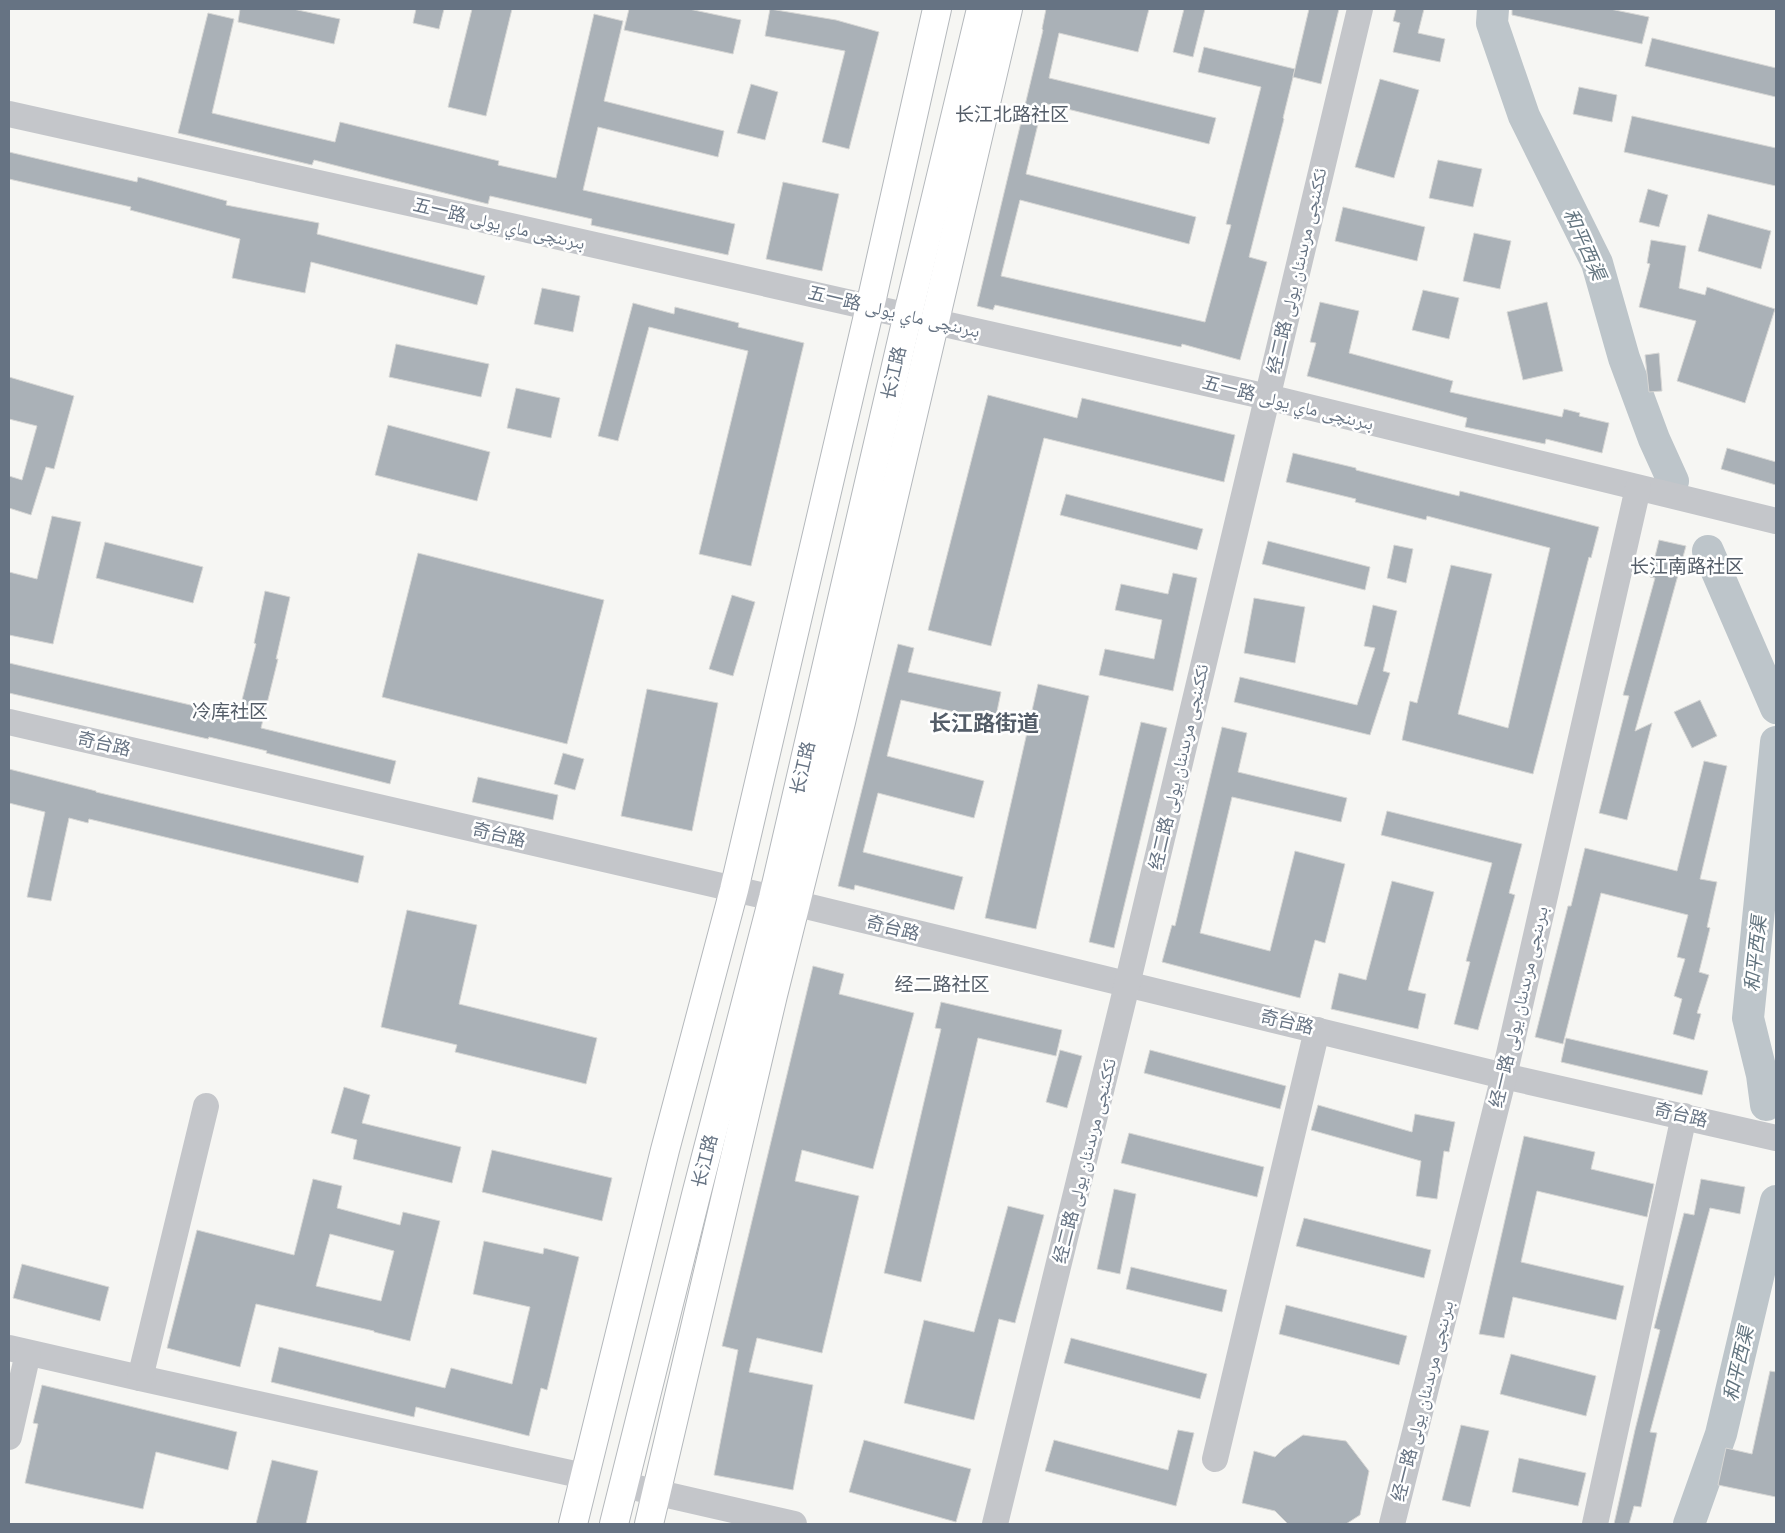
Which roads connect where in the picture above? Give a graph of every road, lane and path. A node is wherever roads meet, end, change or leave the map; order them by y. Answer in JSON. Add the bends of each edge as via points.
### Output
{"nodes":[{"id":1,"x":937,"y":9,"type":"edge"},
{"id":2,"x":982,"y":9,"type":"edge"},
{"id":3,"x":1008,"y":9,"type":"edge"},
{"id":4,"x":1360,"y":9,"type":"edge"},
{"id":5,"x":9,"y":114,"type":"edge"},
{"id":6,"x":870,"y":307,"type":"junction"},
{"id":7,"x":908,"y":314,"type":"junction"},
{"id":8,"x":934,"y":320,"type":"junction"},
{"id":9,"x":1267,"y":397,"type":"junction"},
{"id":10,"x":1638,"y":488,"type":"junction"},
{"id":11,"x":1776,"y":521,"type":"edge"},
{"id":12,"x":9,"y":722,"type":"edge"},
{"id":13,"x":734,"y":890,"type":"junction"},
{"id":14,"x":784,"y":901,"type":"junction"},
{"id":15,"x":1127,"y":985,"type":"junction"},
{"id":16,"x":1317,"y":1030,"type":"junction"},
{"id":17,"x":1504,"y":1076,"type":"junction"},
{"id":18,"x":206,"y":1106,"type":"dead end"},
{"id":19,"x":1684,"y":1116,"type":"junction"},
{"id":20,"x":1776,"y":1138,"type":"edge"},
{"id":21,"x":18,"y":1350,"type":"edge"},
{"id":22,"x":140,"y":1378,"type":"junction"},
{"id":23,"x":9,"y":1437,"type":"edge"},
{"id":24,"x":1215,"y":1459,"type":"dead end"},
{"id":25,"x":584,"y":1476,"type":"junction"},
{"id":26,"x":624,"y":1485,"type":"junction"},
{"id":27,"x":657,"y":1492,"type":"junction"},
{"id":28,"x":573,"y":1524,"type":"edge"},
{"id":29,"x":614,"y":1524,"type":"edge"},
{"id":30,"x":649,"y":1524,"type":"edge"},
{"id":31,"x":794,"y":1524,"type":"edge"},
{"id":32,"x":995,"y":1524,"type":"edge"},
{"id":33,"x":1392,"y":1524,"type":"edge"},
{"id":34,"x":1595,"y":1524,"type":"edge"}],
"edges":[{"from":1,"to":6,"type":"main road"},
{"from":2,"to":7,"type":"main road","name":"长江路"},
{"from":3,"to":8,"type":"main road"},
{"from":4,"to":9,"type":"street","name":"经二路 ئككىنجى مرىدىئان يولى"},
{"from":5,"to":6,"type":"street","name":"五一路 بىرىنچى ماي يولى"},
{"from":6,"to":7,"type":"street","name":"五一路 بىرىنچى ماي يولى"},
{"from":6,"to":13,"type":"main road"},
{"from":7,"to":8,"type":"street","name":"五一路 بىرىنچى ماي يولى"},
{"from":7,"to":14,"type":"main road","name":"长江路"},
{"from":8,"to":9,"type":"street","name":"五一路 بىرىنچى ماي يولى"},
{"from":8,"to":14,"type":"main road","via":[[843,712]]},
{"from":9,"to":10,"type":"street","name":"五一路 بىرىنچى ماي يولى"},
{"from":9,"to":15,"type":"street","name":"经二路 ئككىنجى مرىدىئان يولى"},
{"from":10,"to":11,"type":"street","name":"五一路 بىرىنچى ماي يولى"},
{"from":10,"to":17,"type":"street","name":"经一路 بىرىنجى مرىدىئان يولى"},
{"from":12,"to":13,"type":"street","name":"奇台路"},
{"from":13,"to":14,"type":"street","name":"奇台路"},
{"from":13,"to":25,"type":"main road"},
{"from":14,"to":15,"type":"street","name":"奇台路"},
{"from":14,"to":26,"type":"main road","name":"长江路"},
{"from":14,"to":27,"type":"main road"},
{"from":15,"to":16,"type":"street","name":"奇台路"},
{"from":15,"to":32,"type":"street","name":"经二路 ئككىنجى مرىدىئان يولى"},
{"from":16,"to":17,"type":"street","name":"奇台路"},
{"from":16,"to":24,"type":"street"},
{"from":17,"to":19,"type":"street","name":"奇台路"},
{"from":17,"to":33,"type":"street","name":"经一路 بىرىنجى مرىدىئان يولى"},
{"from":18,"to":22,"type":"street"},
{"from":19,"to":20,"type":"street","name":"奇台路"},
{"from":19,"to":34,"type":"street"},
{"from":21,"to":22,"type":"street"},
{"from":21,"to":23,"type":"street"},
{"from":22,"to":25,"type":"street"},
{"from":25,"to":28,"type":"main road"},
{"from":26,"to":27,"type":"street"},
{"from":26,"to":29,"type":"main road","name":"长江路"},
{"from":27,"to":30,"type":"main road"},
{"from":27,"to":31,"type":"street"}]}
